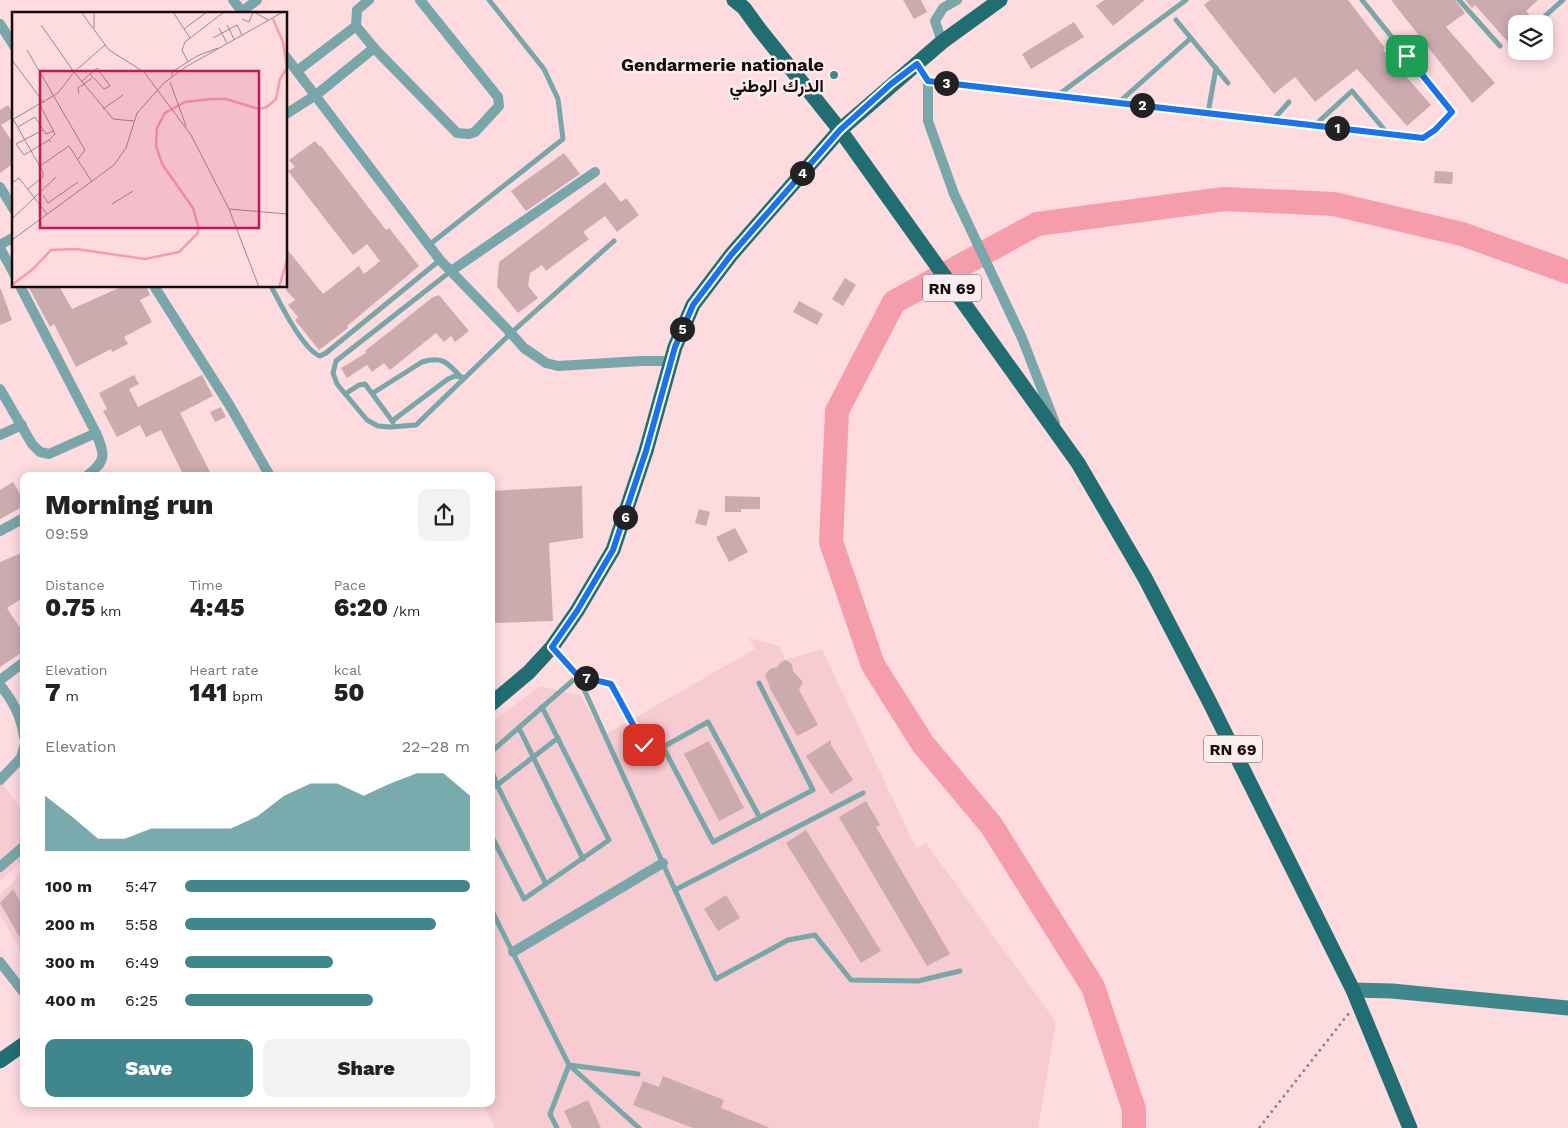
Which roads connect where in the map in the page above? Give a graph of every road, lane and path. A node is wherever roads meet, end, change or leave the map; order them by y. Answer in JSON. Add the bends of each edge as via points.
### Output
{"nodes":[{"id":1,"x":233,"y":0,"type":"edge"},
{"id":2,"x":257,"y":0,"type":"edge"},
{"id":3,"x":369,"y":0,"type":"edge"},
{"id":4,"x":420,"y":0,"type":"edge"},
{"id":5,"x":489,"y":0,"type":"edge"},
{"id":6,"x":734,"y":0,"type":"edge"},
{"id":7,"x":957,"y":0,"type":"edge"},
{"id":8,"x":1000,"y":0,"type":"edge"},
{"id":9,"x":1186,"y":0,"type":"edge"},
{"id":10,"x":1362,"y":0,"type":"edge"},
{"id":11,"x":1459,"y":0,"type":"edge"},
{"id":12,"x":1563,"y":0,"type":"edge"},
{"id":13,"x":240,"y":12,"type":"edge"},
{"id":14,"x":242,"y":12,"type":"edge"},
{"id":15,"x":1547,"y":15,"type":"edge"},
{"id":16,"x":1176,"y":20,"type":"dead end"},
{"id":17,"x":0,"y":24,"type":"edge"},
{"id":18,"x":356,"y":26,"type":"junction"},
{"id":19,"x":1191,"y":38,"type":"junction"},
{"id":20,"x":942,"y":42,"type":"junction"},
{"id":21,"x":12,"y":43,"type":"edge"},
{"id":22,"x":1500,"y":46,"type":"dead end"},
{"id":23,"x":374,"y":48,"type":"junction"},
{"id":24,"x":288,"y":60,"type":"edge"},
{"id":25,"x":917,"y":64,"type":"junction"},
{"id":26,"x":1216,"y":68,"type":"junction"},
{"id":27,"x":297,"y":71,"type":"junction"},
{"id":28,"x":928,"y":81,"type":"junction"},
{"id":29,"x":1228,"y":84,"type":"dead end"},
{"id":30,"x":316,"y":95,"type":"junction"},
{"id":31,"x":1057,"y":96,"type":"junction"},
{"id":32,"x":1289,"y":102,"type":"dead end"},
{"id":33,"x":1118,"y":103,"type":"junction"},
{"id":34,"x":288,"y":113,"type":"edge"},
{"id":35,"x":1208,"y":113,"type":"junction"},
{"id":36,"x":1272,"y":121,"type":"junction"},
{"id":37,"x":1314,"y":126,"type":"junction"},
{"id":38,"x":840,"y":130,"type":"junction"},
{"id":39,"x":1389,"y":134,"type":"junction"},
{"id":40,"x":595,"y":172,"type":"dead end"},
{"id":41,"x":0,"y":187,"type":"edge"},
{"id":42,"x":12,"y":207,"type":"edge"},
{"id":43,"x":12,"y":238,"type":"edge"},
{"id":44,"x":614,"y":240,"type":"dead end"},
{"id":45,"x":428,"y":245,"type":"junction"},
{"id":46,"x":0,"y":246,"type":"edge"},
{"id":47,"x":440,"y":260,"type":"junction"},
{"id":48,"x":12,"y":270,"type":"edge"},
{"id":49,"x":451,"y":271,"type":"junction"},
{"id":50,"x":21,"y":288,"type":"edge"},
{"id":51,"x":155,"y":288,"type":"edge"},
{"id":52,"x":272,"y":288,"type":"edge"},
{"id":53,"x":511,"y":333,"type":"junction"},
{"id":54,"x":671,"y":361,"type":"junction"},
{"id":55,"x":462,"y":377,"type":"junction"},
{"id":56,"x":0,"y":389,"type":"edge"},
{"id":57,"x":373,"y":392,"type":"junction"},
{"id":58,"x":345,"y":394,"type":"junction"},
{"id":59,"x":392,"y":420,"type":"junction"},
{"id":60,"x":22,"y":425,"type":"junction"},
{"id":61,"x":396,"y":426,"type":"junction"},
{"id":62,"x":96,"y":433,"type":"junction"},
{"id":63,"x":0,"y":435,"type":"edge"},
{"id":64,"x":1062,"y":441,"type":"junction"},
{"id":65,"x":92,"y":472,"type":"edge"},
{"id":66,"x":268,"y":472,"type":"edge"},
{"id":67,"x":20,"y":520,"type":"edge"},
{"id":68,"x":0,"y":531,"type":"edge"},
{"id":69,"x":552,"y":647,"type":"junction"},
{"id":70,"x":20,"y":665,"type":"edge"},
{"id":71,"x":578,"y":676,"type":"junction"},
{"id":72,"x":0,"y":680,"type":"edge"},
{"id":73,"x":759,"y":683,"type":"dead end"},
{"id":74,"x":0,"y":685,"type":"edge"},
{"id":75,"x":495,"y":701,"type":"edge"},
{"id":76,"x":542,"y":708,"type":"junction"},
{"id":77,"x":20,"y":717,"type":"edge"},
{"id":78,"x":519,"y":728,"type":"junction"},
{"id":79,"x":558,"y":738,"type":"junction"},
{"id":80,"x":663,"y":747,"type":"junction"},
{"id":81,"x":495,"y":749,"type":"edge"},
{"id":82,"x":533,"y":757,"type":"junction"},
{"id":83,"x":20,"y":759,"type":"edge"},
{"id":84,"x":495,"y":779,"type":"edge"},
{"id":85,"x":0,"y":780,"type":"edge"},
{"id":86,"x":498,"y":785,"type":"junction"},
{"id":87,"x":495,"y":787,"type":"edge"},
{"id":88,"x":863,"y":793,"type":"dead end"},
{"id":89,"x":760,"y":818,"type":"junction"},
{"id":90,"x":495,"y":844,"type":"edge"},
{"id":91,"x":20,"y":850,"type":"edge"},
{"id":92,"x":583,"y":859,"type":"junction"},
{"id":93,"x":663,"y":864,"type":"junction"},
{"id":94,"x":0,"y":867,"type":"edge"},
{"id":95,"x":546,"y":884,"type":"junction"},
{"id":96,"x":675,"y":890,"type":"junction"},
{"id":97,"x":495,"y":917,"type":"edge"},
{"id":98,"x":513,"y":952,"type":"junction"},
{"id":99,"x":0,"y":962,"type":"edge"},
{"id":100,"x":960,"y":971,"type":"dead end"},
{"id":101,"x":20,"y":988,"type":"edge"},
{"id":102,"x":1355,"y":996,"type":"junction"},
{"id":103,"x":1568,"y":1008,"type":"edge"},
{"id":104,"x":20,"y":1047,"type":"edge"},
{"id":105,"x":0,"y":1061,"type":"edge"},
{"id":106,"x":569,"y":1065,"type":"junction"},
{"id":107,"x":638,"y":1074,"type":"dead end"},
{"id":108,"x":557,"y":1128,"type":"edge"},
{"id":109,"x":639,"y":1128,"type":"edge"},
{"id":110,"x":1259,"y":1128,"type":"edge"},
{"id":111,"x":1410,"y":1128,"type":"edge"}],
"edges":[{"from":1,"to":13,"type":"street"},
{"from":2,"to":14,"type":"street"},
{"from":3,"to":18,"type":"street","via":[[357,10]]},
{"from":4,"to":23,"type":"street","via":[[498,97],[498,106],[475,132],[458,133]]},
{"from":5,"to":45,"type":"lane","via":[[544,70],[558,99],[563,139]]},
{"from":6,"to":38,"type":"main road","number":"RN 69","via":[[744,8]]},
{"from":7,"to":20,"type":"street","via":[[942,8],[935,21]]},
{"from":8,"to":20,"type":"main road"},
{"from":9,"to":31,"type":"lane"},
{"from":10,"to":39,"type":"lane","via":[[1452,112],[1423,138]]},
{"from":11,"to":22,"type":"lane"},
{"from":12,"to":15,"type":"lane"},
{"from":16,"to":19,"type":"lane"},
{"from":17,"to":21,"type":"street"},
{"from":18,"to":23,"type":"street"},
{"from":18,"to":27,"type":"street"},
{"from":19,"to":26,"type":"lane"},
{"from":19,"to":33,"type":"lane"},
{"from":20,"to":25,"type":"main road"},
{"from":23,"to":30,"type":"street"},
{"from":24,"to":27,"type":"street"},
{"from":25,"to":28,"type":"lane"},
{"from":25,"to":38,"type":"main road"},
{"from":26,"to":29,"type":"lane"},
{"from":26,"to":35,"type":"lane"},
{"from":27,"to":30,"type":"street"},
{"from":28,"to":31,"type":"lane"},
{"from":28,"to":64,"type":"street","via":[[928,121],[954,194],[1022,338]]},
{"from":30,"to":34,"type":"street"},
{"from":30,"to":45,"type":"street"},
{"from":31,"to":33,"type":"lane"},
{"from":32,"to":36,"type":"lane"},
{"from":33,"to":35,"type":"lane"},
{"from":35,"to":36,"type":"lane"},
{"from":36,"to":37,"type":"lane"},
{"from":37,"to":39,"type":"lane"},
{"from":37,"to":39,"type":"lane","via":[[1352,91]]},
{"from":38,"to":54,"type":"main road","via":[[731,255],[693,305]]},
{"from":38,"to":64,"type":"main road","number":"RN 69"},
{"from":40,"to":49,"type":"street"},
{"from":41,"to":42,"type":"street"},
{"from":43,"to":46,"type":"street"},
{"from":44,"to":53,"type":"lane"},
{"from":45,"to":47,"type":"street"},
{"from":46,"to":48,"type":"street"},
{"from":47,"to":49,"type":"street"},
{"from":47,"to":52,"type":"lane","via":[[320,356],[314,354],[300,337]]},
{"from":49,"to":53,"type":"street"},
{"from":49,"to":58,"type":"lane","via":[[336,361],[333,373]]},
{"from":50,"to":62,"type":"street"},
{"from":51,"to":66,"type":"street"},
{"from":53,"to":54,"type":"street","via":[[536,358],[558,366]]},
{"from":53,"to":55,"type":"lane"},
{"from":54,"to":69,"type":"main road","via":[[646,451],[613,550]]},
{"from":55,"to":57,"type":"lane","via":[[448,363],[431,359]]},
{"from":55,"to":59,"type":"lane","via":[[448,379]]},
{"from":55,"to":61,"type":"lane","via":[[416,425]]},
{"from":56,"to":60,"type":"street"},
{"from":57,"to":58,"type":"lane","via":[[365,384]]},
{"from":57,"to":59,"type":"lane"},
{"from":58,"to":61,"type":"lane","via":[[367,420],[378,426]]},
{"from":59,"to":61,"type":"lane"},
{"from":60,"to":62,"type":"street","via":[[32,444],[40,452],[49,454]]},
{"from":60,"to":63,"type":"street"},
{"from":62,"to":65,"type":"street","via":[[104,452],[101,464]]},
{"from":64,"to":102,"type":"main road","number":"RN 69","via":[[1145,578]]},
{"from":67,"to":68,"type":"street"},
{"from":69,"to":71,"type":"lane"},
{"from":69,"to":75,"type":"main road"},
{"from":70,"to":72,"type":"street"},
{"from":71,"to":76,"type":"lane"},
{"from":71,"to":80,"type":"lane","via":[[611,684],[644,745]]},
{"from":71,"to":93,"type":"lane"},
{"from":73,"to":89,"type":"lane","via":[[813,790]]},
{"from":74,"to":77,"type":"street"},
{"from":76,"to":78,"type":"lane"},
{"from":76,"to":79,"type":"lane"},
{"from":78,"to":81,"type":"lane"},
{"from":78,"to":82,"type":"lane"},
{"from":79,"to":82,"type":"lane"},
{"from":79,"to":92,"type":"lane","via":[[609,840]]},
{"from":80,"to":89,"type":"lane","via":[[713,842]]},
{"from":80,"to":89,"type":"lane","via":[[708,722]]},
{"from":82,"to":86,"type":"lane"},
{"from":82,"to":92,"type":"lane"},
{"from":83,"to":85,"type":"street"},
{"from":84,"to":86,"type":"lane"},
{"from":86,"to":87,"type":"lane"},
{"from":86,"to":95,"type":"lane"},
{"from":88,"to":96,"type":"lane"},
{"from":90,"to":95,"type":"lane","via":[[524,899]]},
{"from":91,"to":94,"type":"street"},
{"from":92,"to":95,"type":"lane"},
{"from":93,"to":96,"type":"lane"},
{"from":93,"to":98,"type":"street"},
{"from":96,"to":100,"type":"lane","via":[[716,979],[788,940],[815,935],[851,980],[918,981]]},
{"from":97,"to":98,"type":"lane"},
{"from":98,"to":106,"type":"lane"},
{"from":99,"to":101,"type":"street"},
{"from":102,"to":103,"type":"main road","via":[[1392,991]]},
{"from":102,"to":110,"type":"path"},
{"from":102,"to":111,"type":"main road","number":"RN 69"},
{"from":104,"to":105,"type":"main road"},
{"from":106,"to":107,"type":"lane"},
{"from":106,"to":108,"type":"lane","via":[[550,1114]]},
{"from":106,"to":109,"type":"lane"}]}
